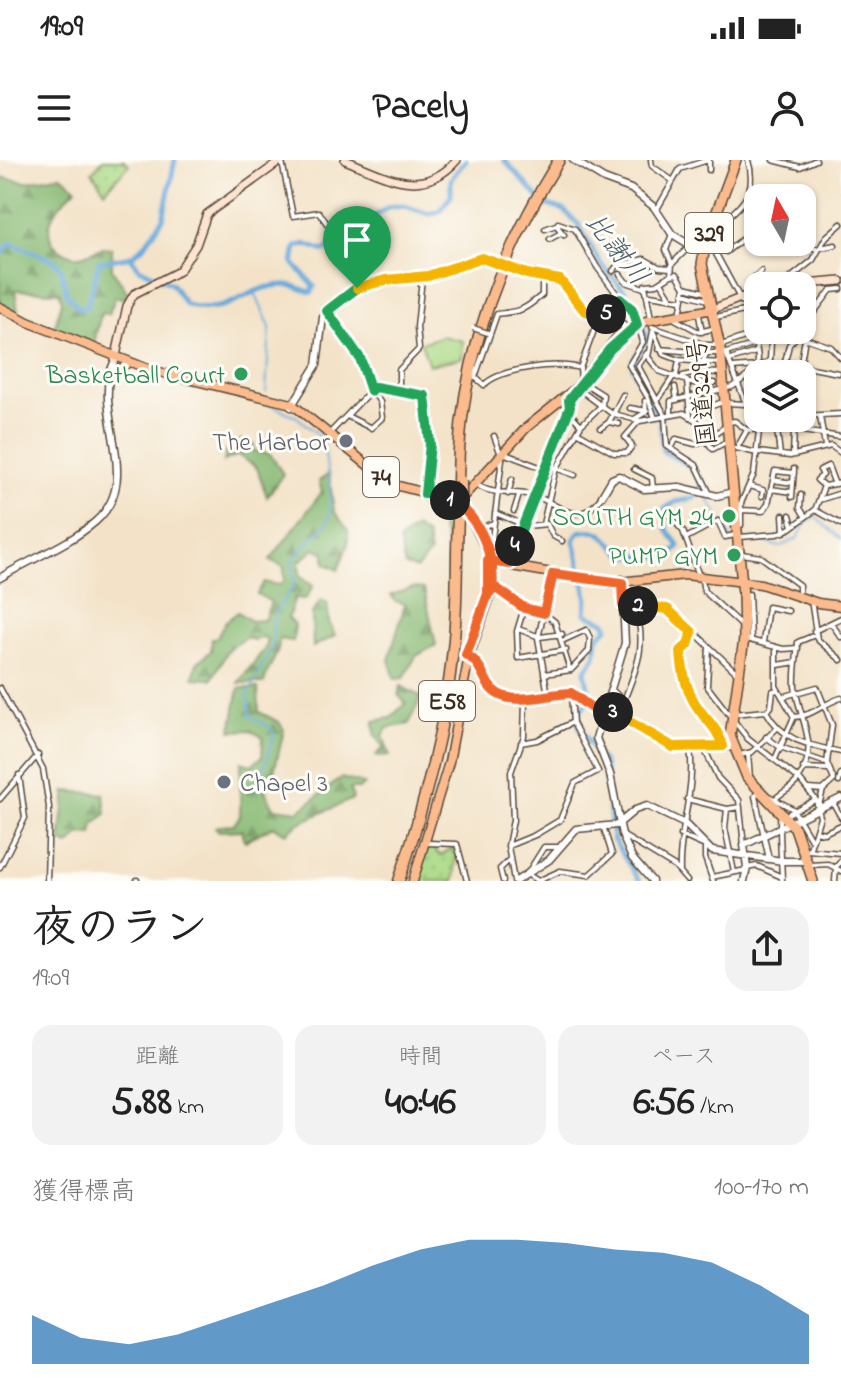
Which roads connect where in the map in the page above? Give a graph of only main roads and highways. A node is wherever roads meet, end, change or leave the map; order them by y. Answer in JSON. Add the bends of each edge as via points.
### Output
{"nodes":[{"id":1,"x":282,"y":160,"type":"edge"},
{"id":2,"x":345,"y":160,"type":"edge"},
{"id":3,"x":457,"y":160,"type":"edge"},
{"id":4,"x":561,"y":160,"type":"edge"},
{"id":5,"x":736,"y":160,"type":"edge"},
{"id":6,"x":841,"y":281,"type":"edge"},
{"id":7,"x":816,"y":283,"type":"edge"},
{"id":8,"x":744,"y":296,"type":"edge"},
{"id":9,"x":711,"y":305,"type":"junction"},
{"id":10,"x":0,"y":308,"type":"edge"},
{"id":11,"x":677,"y":317,"type":"junction"},
{"id":12,"x":117,"y":361,"type":"junction"},
{"id":13,"x":504,"y":455,"type":"junction"},
{"id":14,"x":476,"y":486,"type":"junction"},
{"id":15,"x":425,"y":496,"type":"junction"},
{"id":16,"x":443,"y":497,"type":"junction"},
{"id":17,"x":459,"y":510,"type":"junction"},
{"id":18,"x":490,"y":561,"type":"junction"},
{"id":19,"x":511,"y":565,"type":"junction"},
{"id":20,"x":742,"y":579,"type":"junction"},
{"id":21,"x":493,"y":590,"type":"junction"},
{"id":22,"x":841,"y":604,"type":"edge"},
{"id":23,"x":468,"y":655,"type":"junction"},
{"id":24,"x":401,"y":881,"type":"edge"},
{"id":25,"x":411,"y":881,"type":"edge"},
{"id":26,"x":813,"y":881,"type":"edge"}],
"edges":[{"from":1,"to":12,"type":"main road","via":[[212,208],[188,261],[169,278],[130,298]]},
{"from":2,"to":3,"type":"main road","via":[[415,182],[437,179]]},
{"from":4,"to":17,"type":"highway","number":"E58","bridge":true,"via":[[497,279],[475,346],[462,407]]},
{"from":5,"to":9,"type":"highway","name":"国道329号","number":"329","via":[[703,253]]},
{"from":6,"to":7,"type":"main road"},
{"from":8,"to":9,"type":"main road"},
{"from":9,"to":11,"type":"main road"},
{"from":9,"to":11,"type":"main road","via":[[699,315]]},
{"from":9,"to":20,"type":"highway","name":"国道329号","number":"329","via":[[723,360],[719,390],[732,446]]},
{"from":10,"to":12,"type":"main road","number":"74"},
{"from":10,"to":12,"type":"main road","number":"74"},
{"from":11,"to":13,"type":"main road","via":[[643,326],[610,349],[567,404],[534,421]]},
{"from":12,"to":15,"type":"main road","number":"74","via":[[292,406],[391,484]]},
{"from":13,"to":14,"type":"main road"},
{"from":13,"to":14,"type":"main road"},
{"from":14,"to":16,"type":"main road","via":[[457,497]]},
{"from":14,"to":17,"type":"main road"},
{"from":15,"to":16,"type":"main road","number":"74"},
{"from":15,"to":17,"type":"main road","number":"74"},
{"from":16,"to":17,"type":"main road","number":"74"},
{"from":17,"to":18,"type":"main road"},
{"from":17,"to":18,"type":"main road","via":[[489,541]]},
{"from":17,"to":24,"type":"highway","number":"E58","via":[[446,704]]},
{"from":18,"to":19,"type":"main road"},
{"from":18,"to":21,"type":"main road"},
{"from":18,"to":23,"type":"main road","via":[[488,594]]},
{"from":19,"to":20,"type":"main road","via":[[622,581],[700,575]]},
{"from":19,"to":21,"type":"main road","via":[[501,571]]},
{"from":20,"to":22,"type":"main road"},
{"from":20,"to":22,"type":"main road"},
{"from":20,"to":26,"type":"highway","number":"329","via":[[748,639],[731,713],[730,750],[750,781],[796,823]]},
{"from":21,"to":23,"type":"main road"},
{"from":23,"to":25,"type":"main road","via":[[451,744]]}]}
